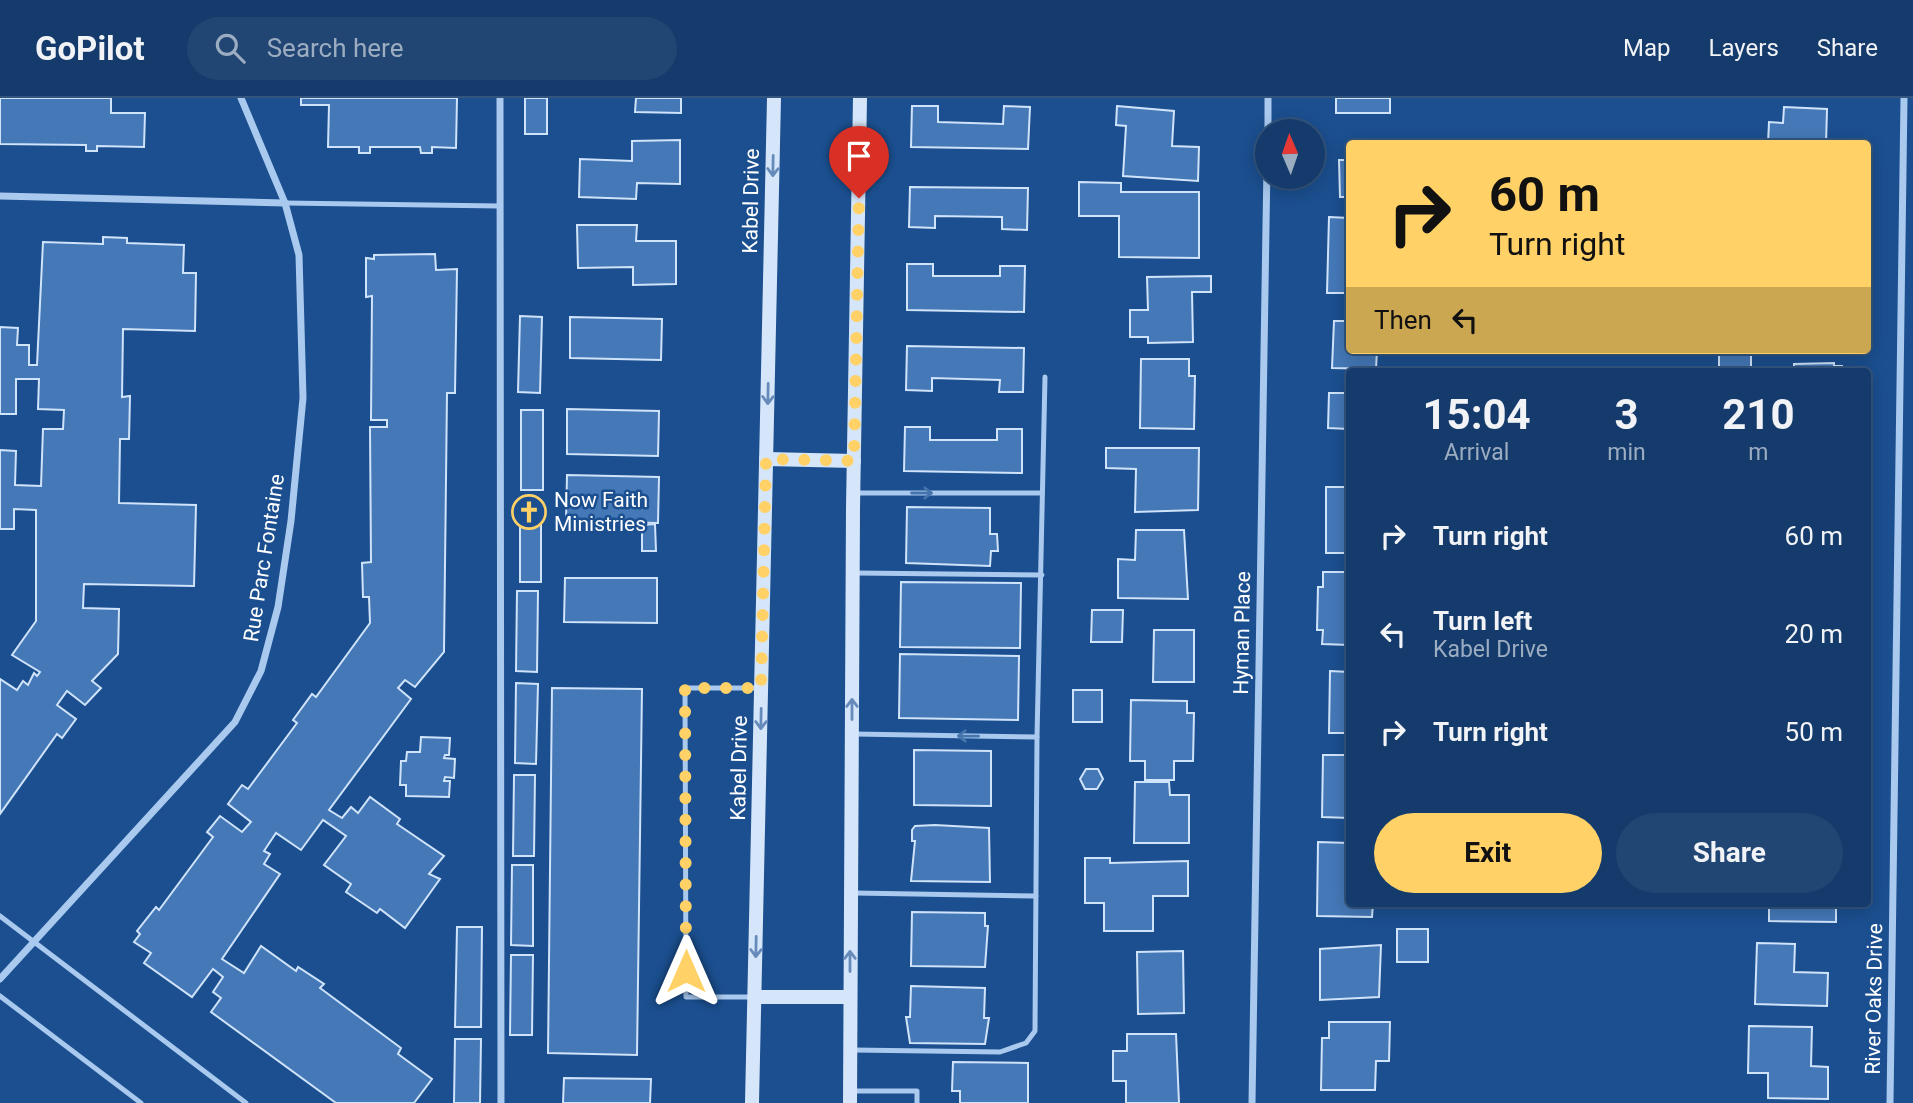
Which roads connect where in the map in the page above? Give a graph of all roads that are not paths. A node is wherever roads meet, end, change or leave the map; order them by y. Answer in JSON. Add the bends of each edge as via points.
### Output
{"nodes":[{"id":1,"x":241,"y":98,"type":"edge"},
{"id":2,"x":500,"y":98,"type":"edge"},
{"id":3,"x":774,"y":98,"type":"edge"},
{"id":4,"x":860,"y":98,"type":"edge"},
{"id":5,"x":1268,"y":98,"type":"edge"},
{"id":6,"x":1904,"y":98,"type":"edge"},
{"id":7,"x":1268,"y":119,"type":"edge"},
{"id":8,"x":1267,"y":189,"type":"edge"},
{"id":9,"x":0,"y":196,"type":"edge"},
{"id":10,"x":285,"y":202,"type":"junction"},
{"id":11,"x":499,"y":206,"type":"junction"},
{"id":12,"x":1045,"y":377,"type":"dead end"},
{"id":13,"x":766,"y":459,"type":"junction"},
{"id":14,"x":854,"y":461,"type":"junction"},
{"id":15,"x":853,"y":493,"type":"junction"},
{"id":16,"x":1042,"y":493,"type":"junction"},
{"id":17,"x":852,"y":573,"type":"junction"},
{"id":18,"x":1042,"y":575,"type":"junction"},
{"id":19,"x":761,"y":688,"type":"junction"},
{"id":20,"x":852,"y":734,"type":"junction"},
{"id":21,"x":1037,"y":737,"type":"junction"},
{"id":22,"x":851,"y":892,"type":"junction"},
{"id":23,"x":1036,"y":896,"type":"junction"},
{"id":24,"x":0,"y":916,"type":"edge"},
{"id":25,"x":34,"y":943,"type":"junction"},
{"id":26,"x":0,"y":979,"type":"edge"},
{"id":27,"x":0,"y":996,"type":"edge"},
{"id":28,"x":755,"y":997,"type":"junction"},
{"id":29,"x":850,"y":997,"type":"junction"},
{"id":30,"x":850,"y":1050,"type":"junction"},
{"id":31,"x":850,"y":1097,"type":"edge"},
{"id":32,"x":141,"y":1103,"type":"edge"},
{"id":33,"x":246,"y":1103,"type":"edge"},
{"id":34,"x":501,"y":1103,"type":"edge"},
{"id":35,"x":752,"y":1103,"type":"edge"},
{"id":36,"x":917,"y":1103,"type":"edge"},
{"id":37,"x":1252,"y":1103,"type":"edge"},
{"id":38,"x":1890,"y":1103,"type":"edge"}],
"edges":[{"from":1,"to":10,"type":"street","name":"Rue Parc Fontaine"},
{"from":2,"to":11,"type":"street"},
{"from":3,"to":13,"type":"street","name":"Kabel Drive","one_way":true},
{"from":4,"to":14,"type":"street"},
{"from":5,"to":7,"type":"street"},
{"from":6,"to":38,"type":"street","name":"River Oaks Drive"},
{"from":8,"to":37,"type":"street","name":"Hyman Place"},
{"from":9,"to":10,"type":"street"},
{"from":10,"to":11,"type":"lane"},
{"from":10,"to":25,"type":"street","name":"Rue Parc Fontaine","via":[[299,255],[303,398],[278,607],[261,671],[235,722]]},
{"from":11,"to":34,"type":"street"},
{"from":12,"to":16,"type":"lane"},
{"from":13,"to":14,"type":"street"},
{"from":13,"to":19,"type":"street","name":"Kabel Drive"},
{"from":14,"to":15,"type":"street"},
{"from":15,"to":16,"type":"lane","one_way":true},
{"from":15,"to":17,"type":"street"},
{"from":16,"to":18,"type":"lane"},
{"from":17,"to":18,"type":"lane"},
{"from":20,"to":17,"type":"street","one_way":true},
{"from":18,"to":21,"type":"lane"},
{"from":19,"to":28,"type":"street","name":"Kabel Drive","one_way":true},
{"from":19,"to":28,"type":"lane","via":[[685,688],[686,997]]},
{"from":21,"to":20,"type":"lane","one_way":true},
{"from":20,"to":22,"type":"street"},
{"from":21,"to":23,"type":"lane"},
{"from":22,"to":23,"type":"lane"},
{"from":29,"to":22,"type":"street","one_way":true},
{"from":23,"to":30,"type":"lane","via":[[1035,1031],[1026,1043],[1000,1052]]},
{"from":24,"to":25,"type":"lane"},
{"from":25,"to":26,"type":"street","name":"Rue Parc Fontaine"},
{"from":25,"to":33,"type":"lane"},
{"from":27,"to":32,"type":"lane"},
{"from":28,"to":29,"type":"street"},
{"from":28,"to":35,"type":"street","name":"Kabel Drive"},
{"from":29,"to":30,"type":"street"},
{"from":30,"to":31,"type":"street"},
{"from":31,"to":36,"type":"lane","via":[[917,1091]]}]}
